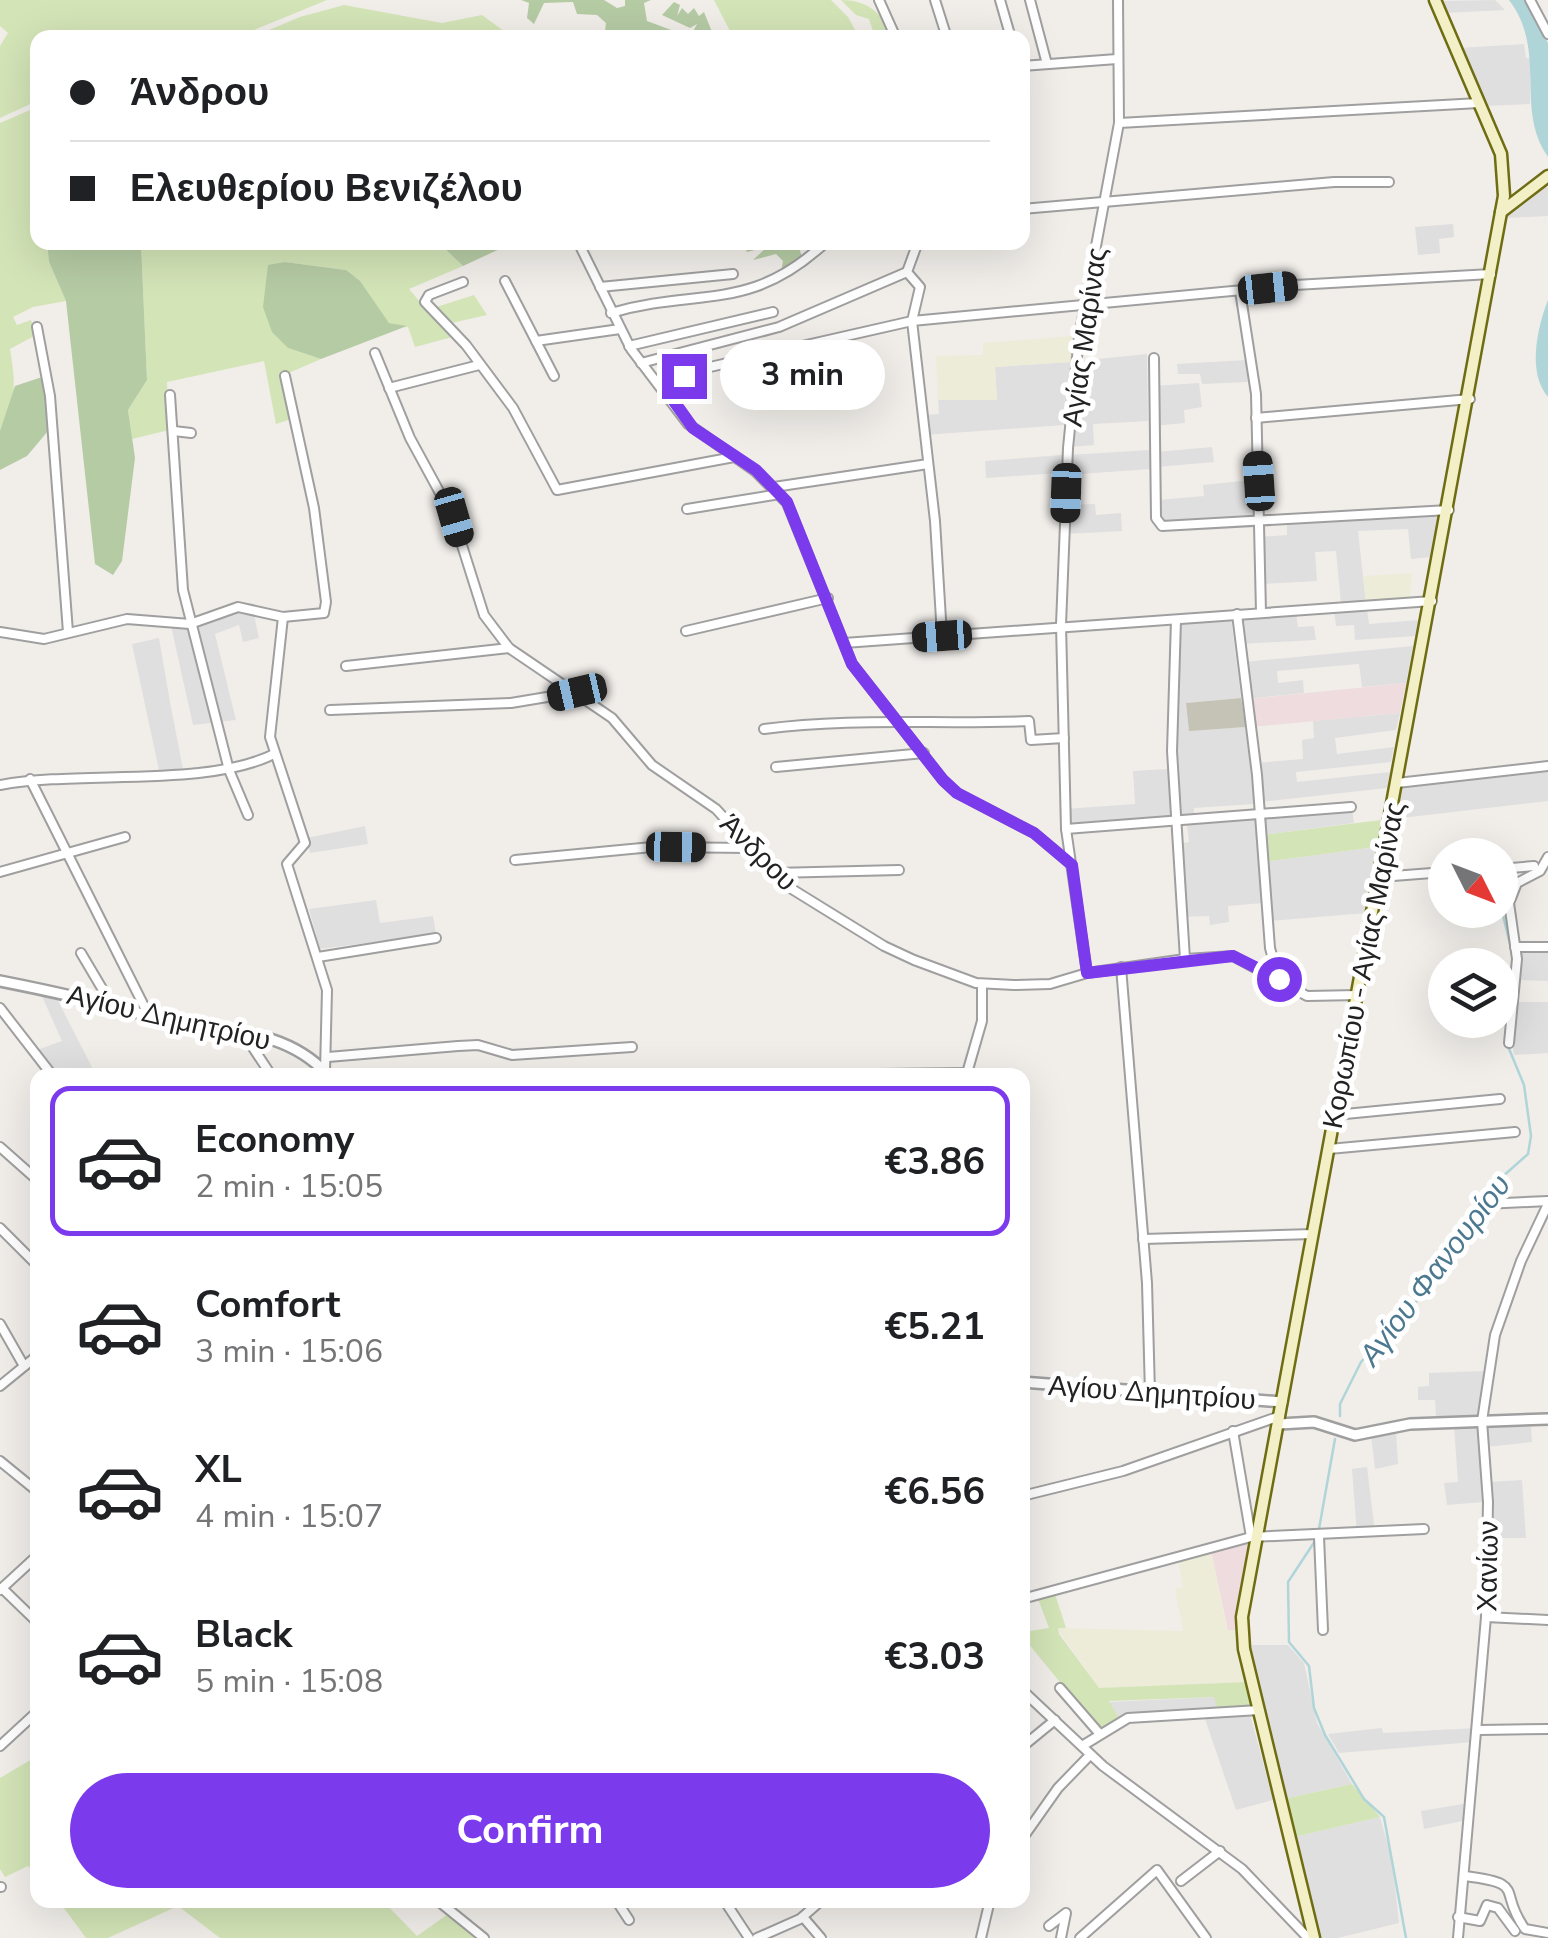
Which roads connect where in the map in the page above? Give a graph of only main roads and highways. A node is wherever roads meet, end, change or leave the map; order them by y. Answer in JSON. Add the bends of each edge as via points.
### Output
{"nodes":[{"id":1,"x":1435,"y":0,"type":"edge"},
{"id":2,"x":1548,"y":176,"type":"edge"},
{"id":3,"x":1502,"y":212,"type":"junction"},
{"id":4,"x":1311,"y":1938,"type":"edge"}],
"edges":[{"from":1,"to":3,"type":"main road","name":"Κορωπίου - Αγίας Μαρίνας","via":[[1504,163]]},
{"from":2,"to":3,"type":"main road"},
{"from":3,"to":4,"type":"main road","name":"Κορωπίου - Αγίας Μαρίνας","via":[[1254,1537],[1242,1634]]}]}
